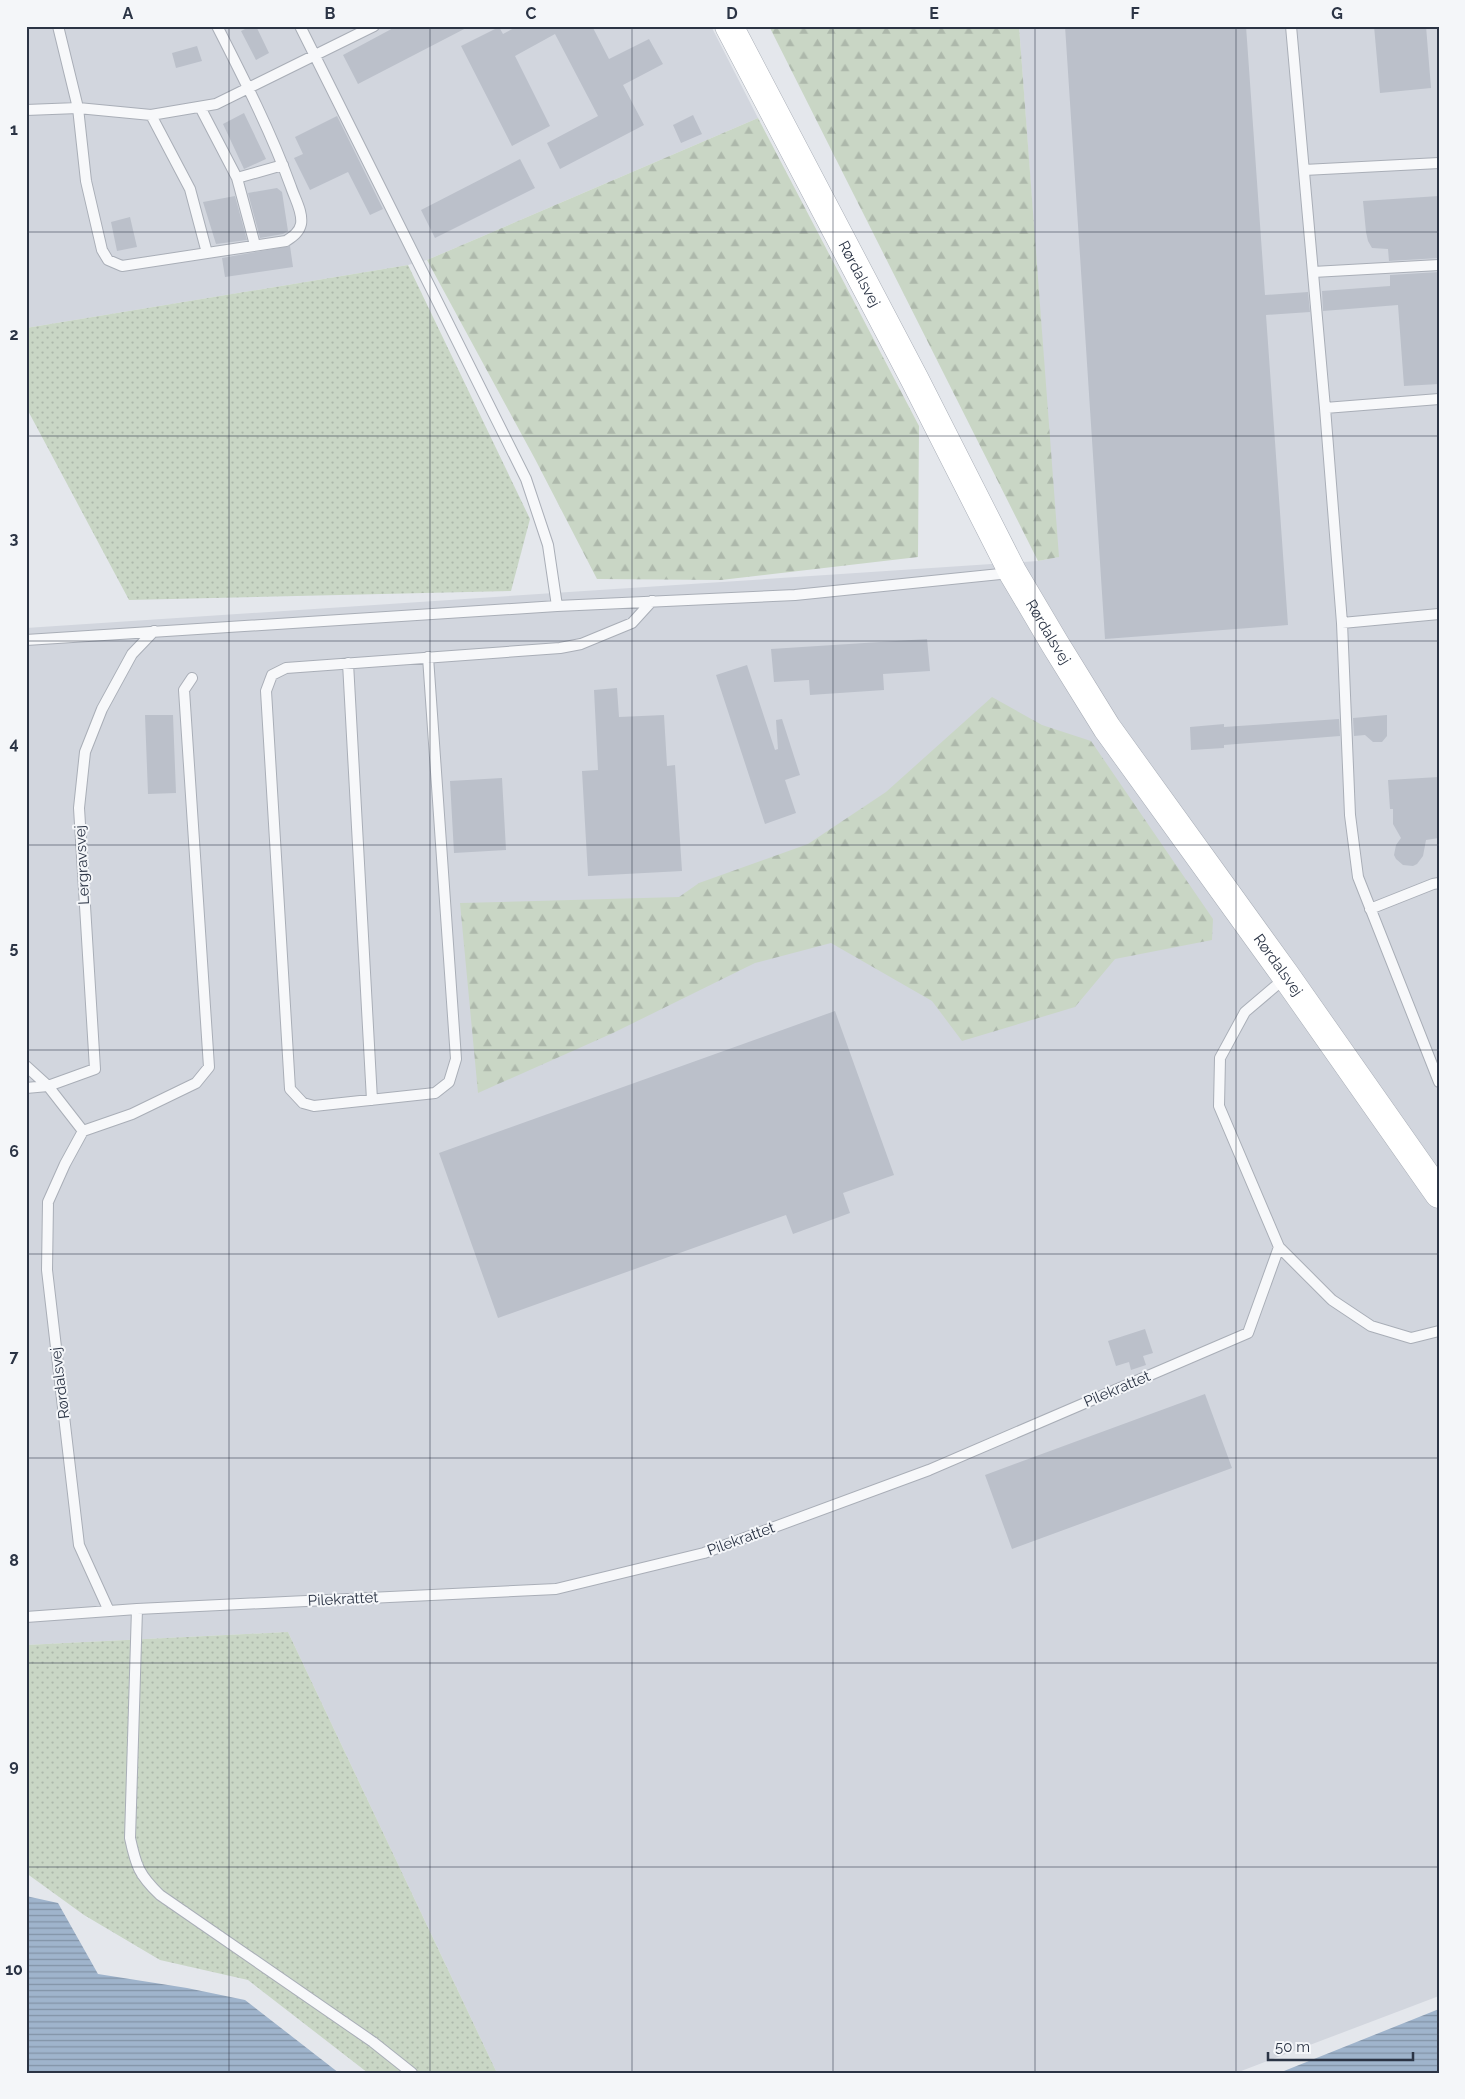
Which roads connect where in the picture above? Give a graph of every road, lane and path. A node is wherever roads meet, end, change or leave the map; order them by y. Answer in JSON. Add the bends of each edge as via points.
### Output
{"nodes":[{"id":1,"x":58,"y":26,"type":"edge"},
{"id":2,"x":217,"y":26,"type":"edge"},
{"id":3,"x":300,"y":26,"type":"edge"},
{"id":4,"x":374,"y":26,"type":"edge"},
{"id":5,"x":729,"y":26,"type":"edge"},
{"id":6,"x":1290,"y":26,"type":"edge"},
{"id":7,"x":315,"y":56,"type":"junction"},
{"id":8,"x":249,"y":88,"type":"junction"},
{"id":9,"x":200,"y":107,"type":"junction"},
{"id":10,"x":78,"y":108,"type":"junction"},
{"id":11,"x":26,"y":110,"type":"edge"},
{"id":12,"x":151,"y":115,"type":"junction"},
{"id":13,"x":1439,"y":163,"type":"edge"},
{"id":14,"x":283,"y":165,"type":"junction"},
{"id":15,"x":1304,"y":170,"type":"junction"},
{"id":16,"x":237,"y":178,"type":"junction"},
{"id":17,"x":255,"y":245,"type":"junction"},
{"id":18,"x":207,"y":253,"type":"junction"},
{"id":19,"x":1439,"y":265,"type":"edge"},
{"id":20,"x":1313,"y":272,"type":"junction"},
{"id":21,"x":1439,"y":399,"type":"edge"},
{"id":22,"x":1325,"y":408,"type":"junction"},
{"id":23,"x":1013,"y":573,"type":"junction"},
{"id":24,"x":652,"y":602,"type":"junction"},
{"id":25,"x":557,"y":606,"type":"junction"},
{"id":26,"x":1439,"y":614,"type":"edge"},
{"id":27,"x":1342,"y":623,"type":"junction"},
{"id":28,"x":154,"y":631,"type":"junction"},
{"id":29,"x":26,"y":640,"type":"edge"},
{"id":30,"x":428,"y":658,"type":"junction"},
{"id":31,"x":348,"y":663,"type":"junction"},
{"id":32,"x":192,"y":678,"type":"dead end"},
{"id":33,"x":1437,"y":882,"type":"edge"},
{"id":34,"x":1370,"y":909,"type":"junction"},
{"id":35,"x":1286,"y":976,"type":"junction"},
{"id":36,"x":26,"y":1066,"type":"edge"},
{"id":37,"x":1439,"y":1082,"type":"edge"},
{"id":38,"x":48,"y":1086,"type":"junction"},
{"id":39,"x":26,"y":1088,"type":"edge"},
{"id":40,"x":372,"y":1100,"type":"junction"},
{"id":41,"x":83,"y":1131,"type":"junction"},
{"id":42,"x":1439,"y":1194,"type":"edge"},
{"id":43,"x":1279,"y":1247,"type":"junction"},
{"id":44,"x":1439,"y":1331,"type":"edge"},
{"id":45,"x":137,"y":1609,"type":"junction"},
{"id":46,"x":109,"y":1611,"type":"junction"},
{"id":47,"x":26,"y":1617,"type":"edge"},
{"id":48,"x":412,"y":2073,"type":"edge"}],
"edges":[{"from":1,"to":10,"type":"lane"},
{"from":2,"to":8,"type":"lane"},
{"from":3,"to":7,"type":"lane"},
{"from":4,"to":7,"type":"lane"},
{"from":5,"to":23,"type":"street","name":"Rørdalsvej"},
{"from":6,"to":15,"type":"lane"},
{"from":7,"to":8,"type":"lane"},
{"from":7,"to":25,"type":"lane","via":[[526,479],[548,545]]},
{"from":8,"to":9,"type":"lane","via":[[216,104]]},
{"from":8,"to":14,"type":"lane"},
{"from":9,"to":12,"type":"lane"},
{"from":9,"to":16,"type":"lane"},
{"from":10,"to":11,"type":"lane"},
{"from":10,"to":12,"type":"lane"},
{"from":10,"to":18,"type":"lane","via":[[86,181],[102,250],[108,260],[122,266]]},
{"from":12,"to":18,"type":"lane","via":[[190,188]]},
{"from":13,"to":15,"type":"lane"},
{"from":14,"to":16,"type":"lane"},
{"from":14,"to":17,"type":"lane","via":[[300,212],[301,226],[296,235],[286,240]]},
{"from":15,"to":20,"type":"lane"},
{"from":16,"to":17,"type":"lane"},
{"from":17,"to":18,"type":"lane"},
{"from":19,"to":20,"type":"lane"},
{"from":20,"to":22,"type":"lane"},
{"from":21,"to":22,"type":"lane"},
{"from":22,"to":27,"type":"lane"},
{"from":23,"to":24,"type":"lane","via":[[795,595]]},
{"from":23,"to":35,"type":"street","name":"Rørdalsvej","via":[[1107,728]]},
{"from":24,"to":25,"type":"lane"},
{"from":24,"to":30,"type":"lane","via":[[632,622],[581,644]]},
{"from":25,"to":28,"type":"lane"},
{"from":26,"to":27,"type":"lane"},
{"from":27,"to":34,"type":"lane","via":[[1350,816],[1358,877]]},
{"from":28,"to":29,"type":"lane"},
{"from":28,"to":38,"type":"lane","name":"Lergravsvej","via":[[132,654],[102,709],[85,752],[79,808],[95,1069]]},
{"from":30,"to":31,"type":"lane"},
{"from":30,"to":40,"type":"lane","via":[[456,1059],[449,1082],[435,1093]]},
{"from":31,"to":40,"type":"lane"},
{"from":31,"to":40,"type":"lane","via":[[286,668],[272,675],[266,691],[290,1089],[303,1103],[314,1106]]},
{"from":32,"to":41,"type":"lane","via":[[184,690],[209,1067],[196,1082],[132,1114]]},
{"from":33,"to":34,"type":"lane"},
{"from":34,"to":37,"type":"lane"},
{"from":35,"to":42,"type":"street","name":"Rørdalsvej"},
{"from":35,"to":43,"type":"lane","via":[[1245,1012],[1220,1058],[1219,1106]]},
{"from":36,"to":38,"type":"lane"},
{"from":38,"to":39,"type":"lane","name":"Lergravsvej"},
{"from":38,"to":41,"type":"lane"},
{"from":41,"to":46,"type":"lane","name":"Rørdalsvej","via":[[48,1202],[47,1270],[79,1545]]},
{"from":43,"to":44,"type":"lane","via":[[1332,1300],[1371,1326],[1411,1338]]},
{"from":43,"to":45,"type":"lane","name":"Pilekrattet","via":[[1248,1333],[929,1470],[704,1553],[556,1589]]},
{"from":45,"to":46,"type":"lane","name":"Pilekrattet"},
{"from":45,"to":48,"type":"lane","via":[[130,1838],[136,1865],[145,1881],[160,1896],[373,2042]]},
{"from":46,"to":47,"type":"lane"}]}
